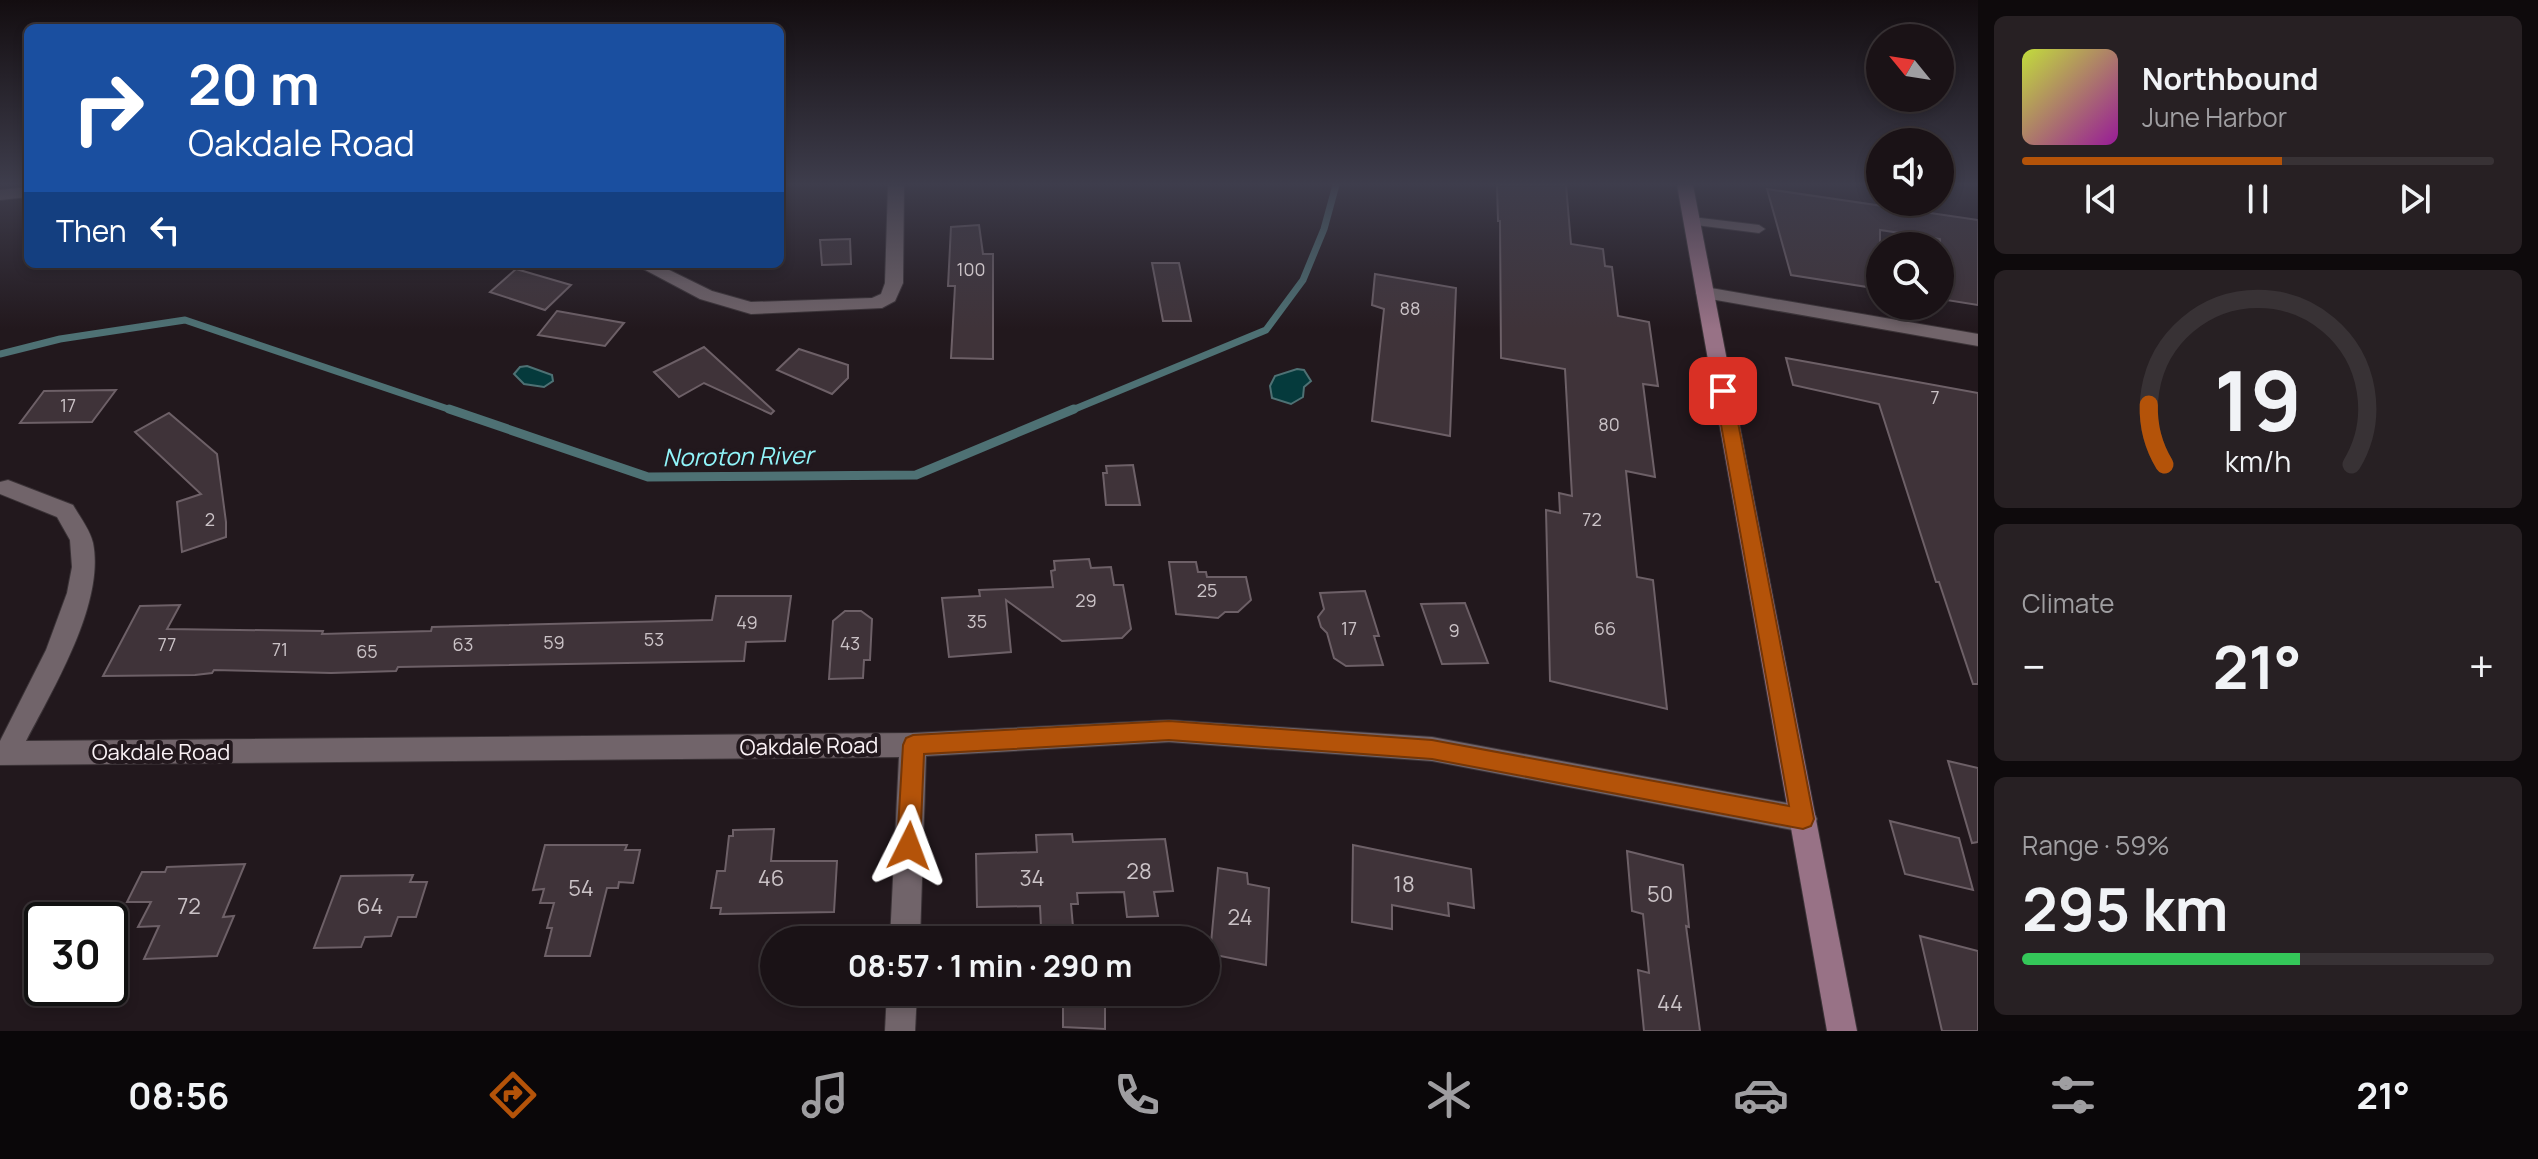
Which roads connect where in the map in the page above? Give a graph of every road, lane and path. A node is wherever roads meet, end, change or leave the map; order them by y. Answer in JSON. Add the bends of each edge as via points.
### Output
{"nodes":[{"id":1,"x":895,"y":233,"type":"edge"},
{"id":2,"x":1694,"y":233,"type":"edge"},
{"id":3,"x":652,"y":268,"type":"edge"},
{"id":4,"x":1705,"y":293,"type":"junction"},
{"id":5,"x":1978,"y":340,"type":"edge"},
{"id":6,"x":8,"y":488,"type":"dead end"},
{"id":7,"x":913,"y":745,"type":"junction"},
{"id":8,"x":4,"y":753,"type":"edge"},
{"id":9,"x":1803,"y":819,"type":"junction"},
{"id":10,"x":906,"y":926,"type":"edge"},
{"id":11,"x":901,"y":1006,"type":"edge"},
{"id":12,"x":900,"y":1031,"type":"edge"},
{"id":13,"x":1842,"y":1031,"type":"edge"}],
"edges":[{"from":1,"to":3,"type":"street","via":[[894,283],[889,297],[875,304],[751,308],[730,304]]},
{"from":2,"to":4,"type":"main road"},
{"from":4,"to":5,"type":"street"},
{"from":4,"to":9,"type":"main road"},
{"from":6,"to":8,"type":"street","via":[[65,511],[82,544],[82,581],[71,620]]},
{"from":7,"to":8,"type":"street","name":"Oakdale Road"},
{"from":7,"to":9,"type":"street","name":"Oakdale Road","via":[[1169,731],[1432,749]]},
{"from":7,"to":10,"type":"street"},
{"from":9,"to":13,"type":"main road"},
{"from":11,"to":12,"type":"street"}]}
